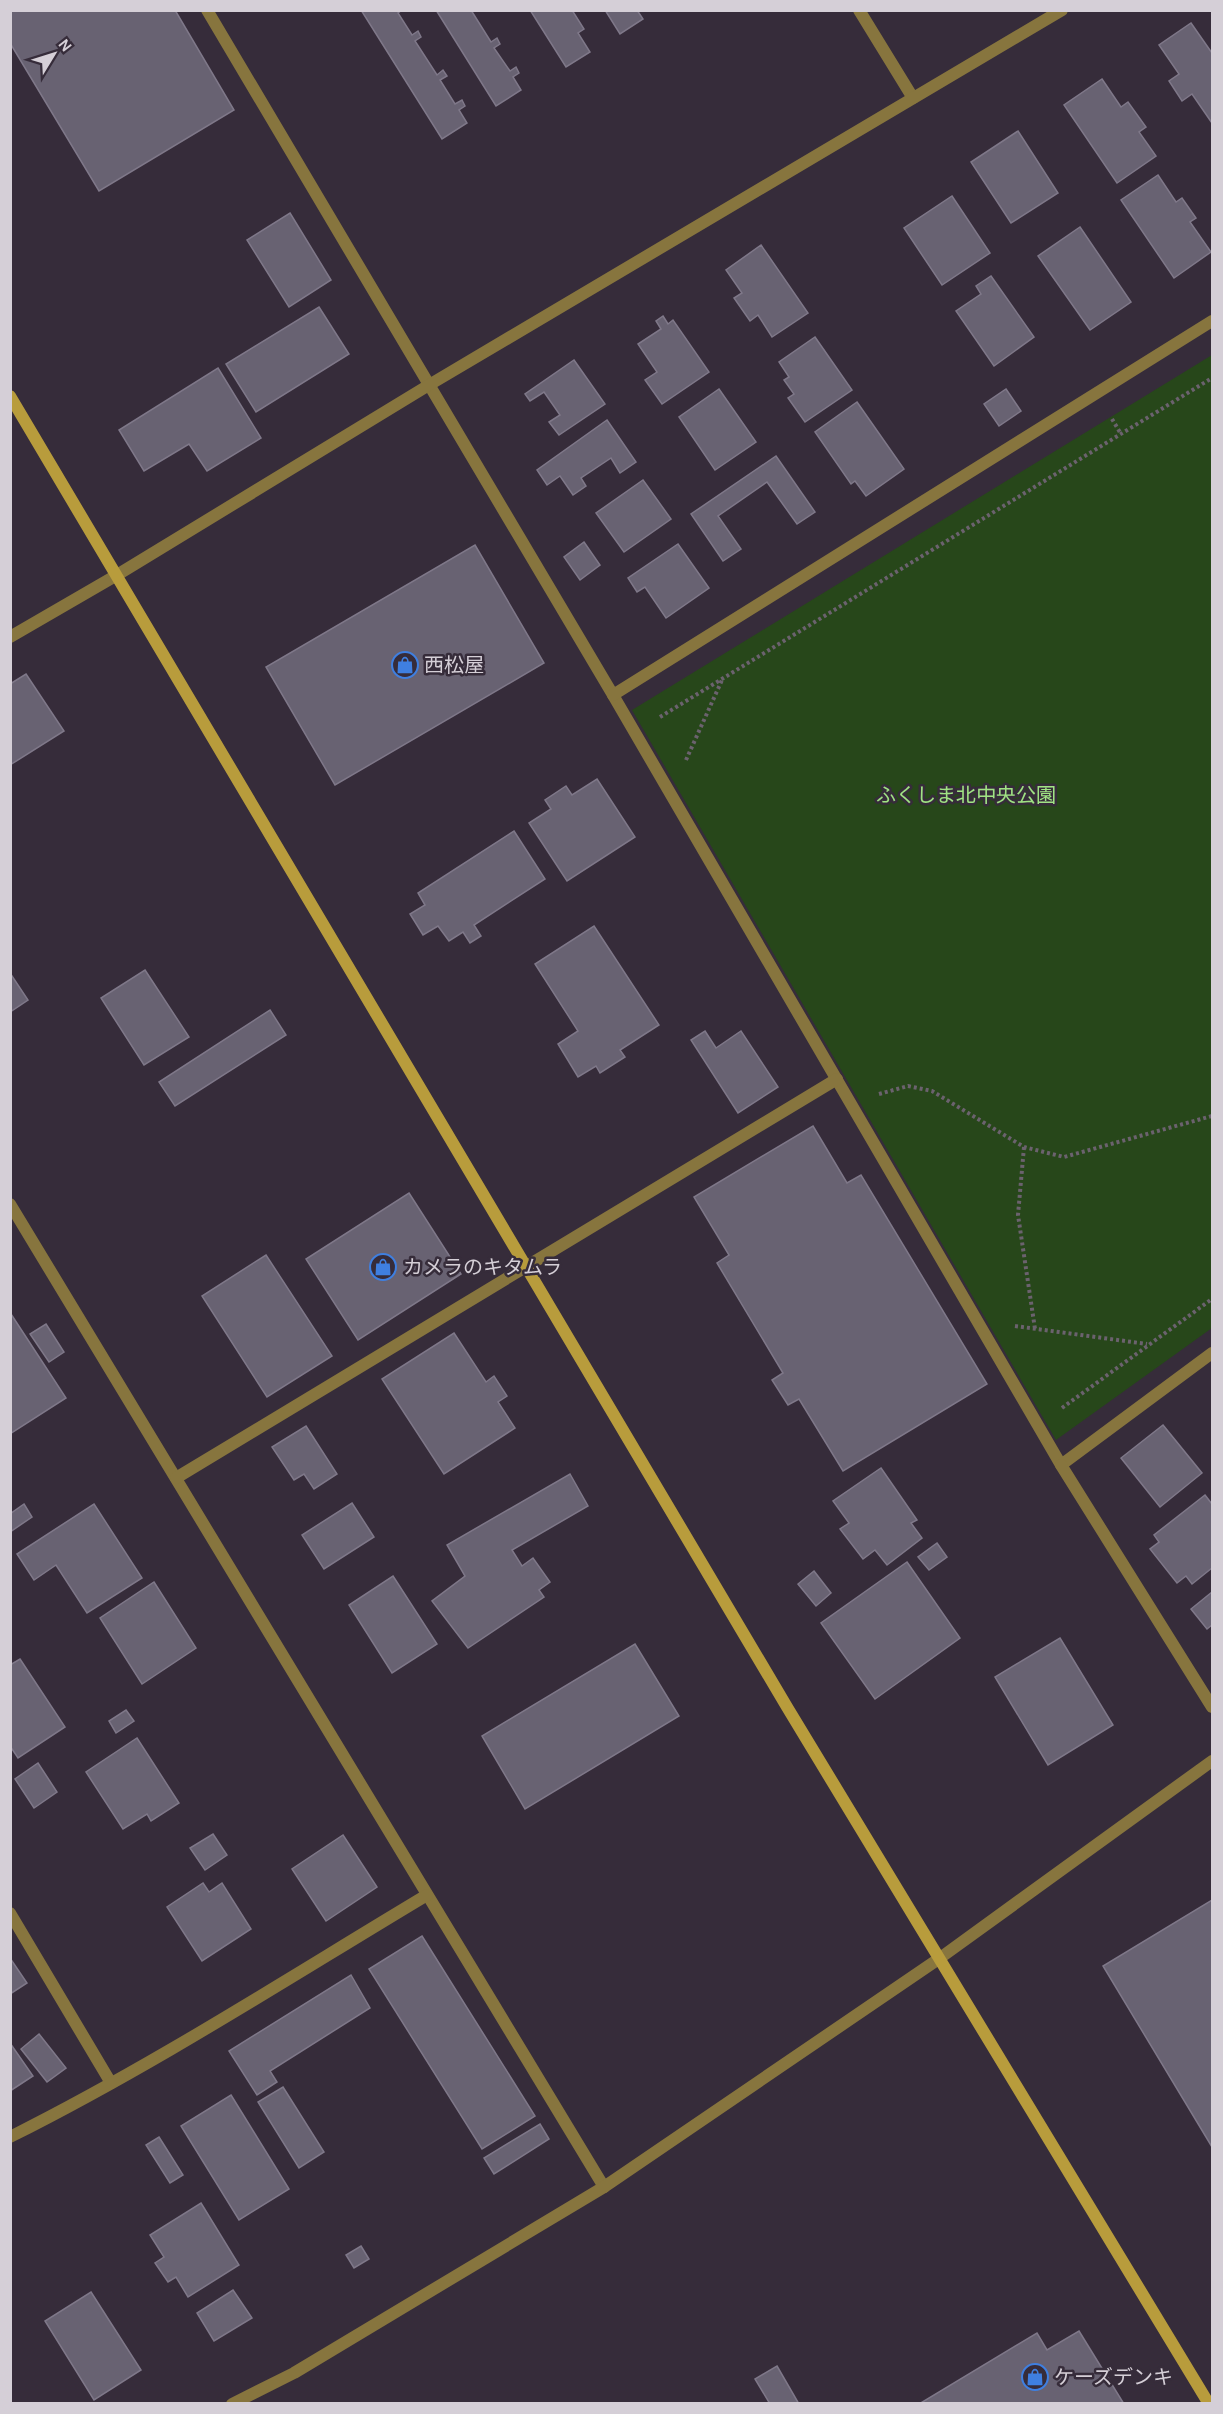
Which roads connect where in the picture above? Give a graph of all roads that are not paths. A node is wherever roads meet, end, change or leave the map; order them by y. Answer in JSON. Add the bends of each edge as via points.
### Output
{"nodes":[{"id":1,"x":207,"y":10,"type":"edge"},
{"id":2,"x":860,"y":10,"type":"edge"},
{"id":3,"x":1062,"y":10,"type":"edge"},
{"id":4,"x":913,"y":98,"type":"junction"},
{"id":5,"x":1212,"y":321,"type":"edge"},
{"id":6,"x":429,"y":385,"type":"junction"},
{"id":7,"x":10,"y":396,"type":"edge"},
{"id":8,"x":117,"y":575,"type":"junction"},
{"id":9,"x":10,"y":637,"type":"edge"},
{"id":10,"x":613,"y":695,"type":"junction"},
{"id":11,"x":837,"y":1079,"type":"junction"},
{"id":12,"x":10,"y":1204,"type":"edge"},
{"id":13,"x":526,"y":1267,"type":"junction"},
{"id":14,"x":1212,"y":1353,"type":"edge"},
{"id":15,"x":1061,"y":1465,"type":"junction"},
{"id":16,"x":176,"y":1479,"type":"junction"},
{"id":17,"x":1212,"y":1707,"type":"edge"},
{"id":18,"x":1212,"y":1761,"type":"edge"},
{"id":19,"x":427,"y":1895,"type":"junction"},
{"id":20,"x":10,"y":1913,"type":"edge"},
{"id":21,"x":940,"y":1958,"type":"junction"},
{"id":22,"x":111,"y":2083,"type":"junction"},
{"id":23,"x":10,"y":2136,"type":"edge"},
{"id":24,"x":604,"y":2187,"type":"junction"},
{"id":25,"x":232,"y":2403,"type":"edge"},
{"id":26,"x":1209,"y":2403,"type":"edge"}],
"edges":[{"from":1,"to":6,"type":"street"},
{"from":2,"to":4,"type":"street"},
{"from":3,"to":4,"type":"street"},
{"from":4,"to":6,"type":"street"},
{"from":5,"to":10,"type":"street"},
{"from":6,"to":8,"type":"street"},
{"from":6,"to":10,"type":"street"},
{"from":7,"to":8,"type":"street"},
{"from":8,"to":9,"type":"street"},
{"from":8,"to":13,"type":"street"},
{"from":10,"to":11,"type":"street"},
{"from":11,"to":13,"type":"street"},
{"from":11,"to":15,"type":"street"},
{"from":12,"to":16,"type":"street"},
{"from":13,"to":16,"type":"street"},
{"from":13,"to":21,"type":"street","via":[[780,1697]]},
{"from":14,"to":15,"type":"street"},
{"from":15,"to":17,"type":"street"},
{"from":16,"to":19,"type":"street"},
{"from":18,"to":21,"type":"street"},
{"from":19,"to":22,"type":"street"},
{"from":19,"to":24,"type":"street"},
{"from":20,"to":22,"type":"street"},
{"from":21,"to":24,"type":"street"},
{"from":21,"to":26,"type":"street"},
{"from":22,"to":23,"type":"street"},
{"from":24,"to":25,"type":"street","via":[[294,2373]]}]}
